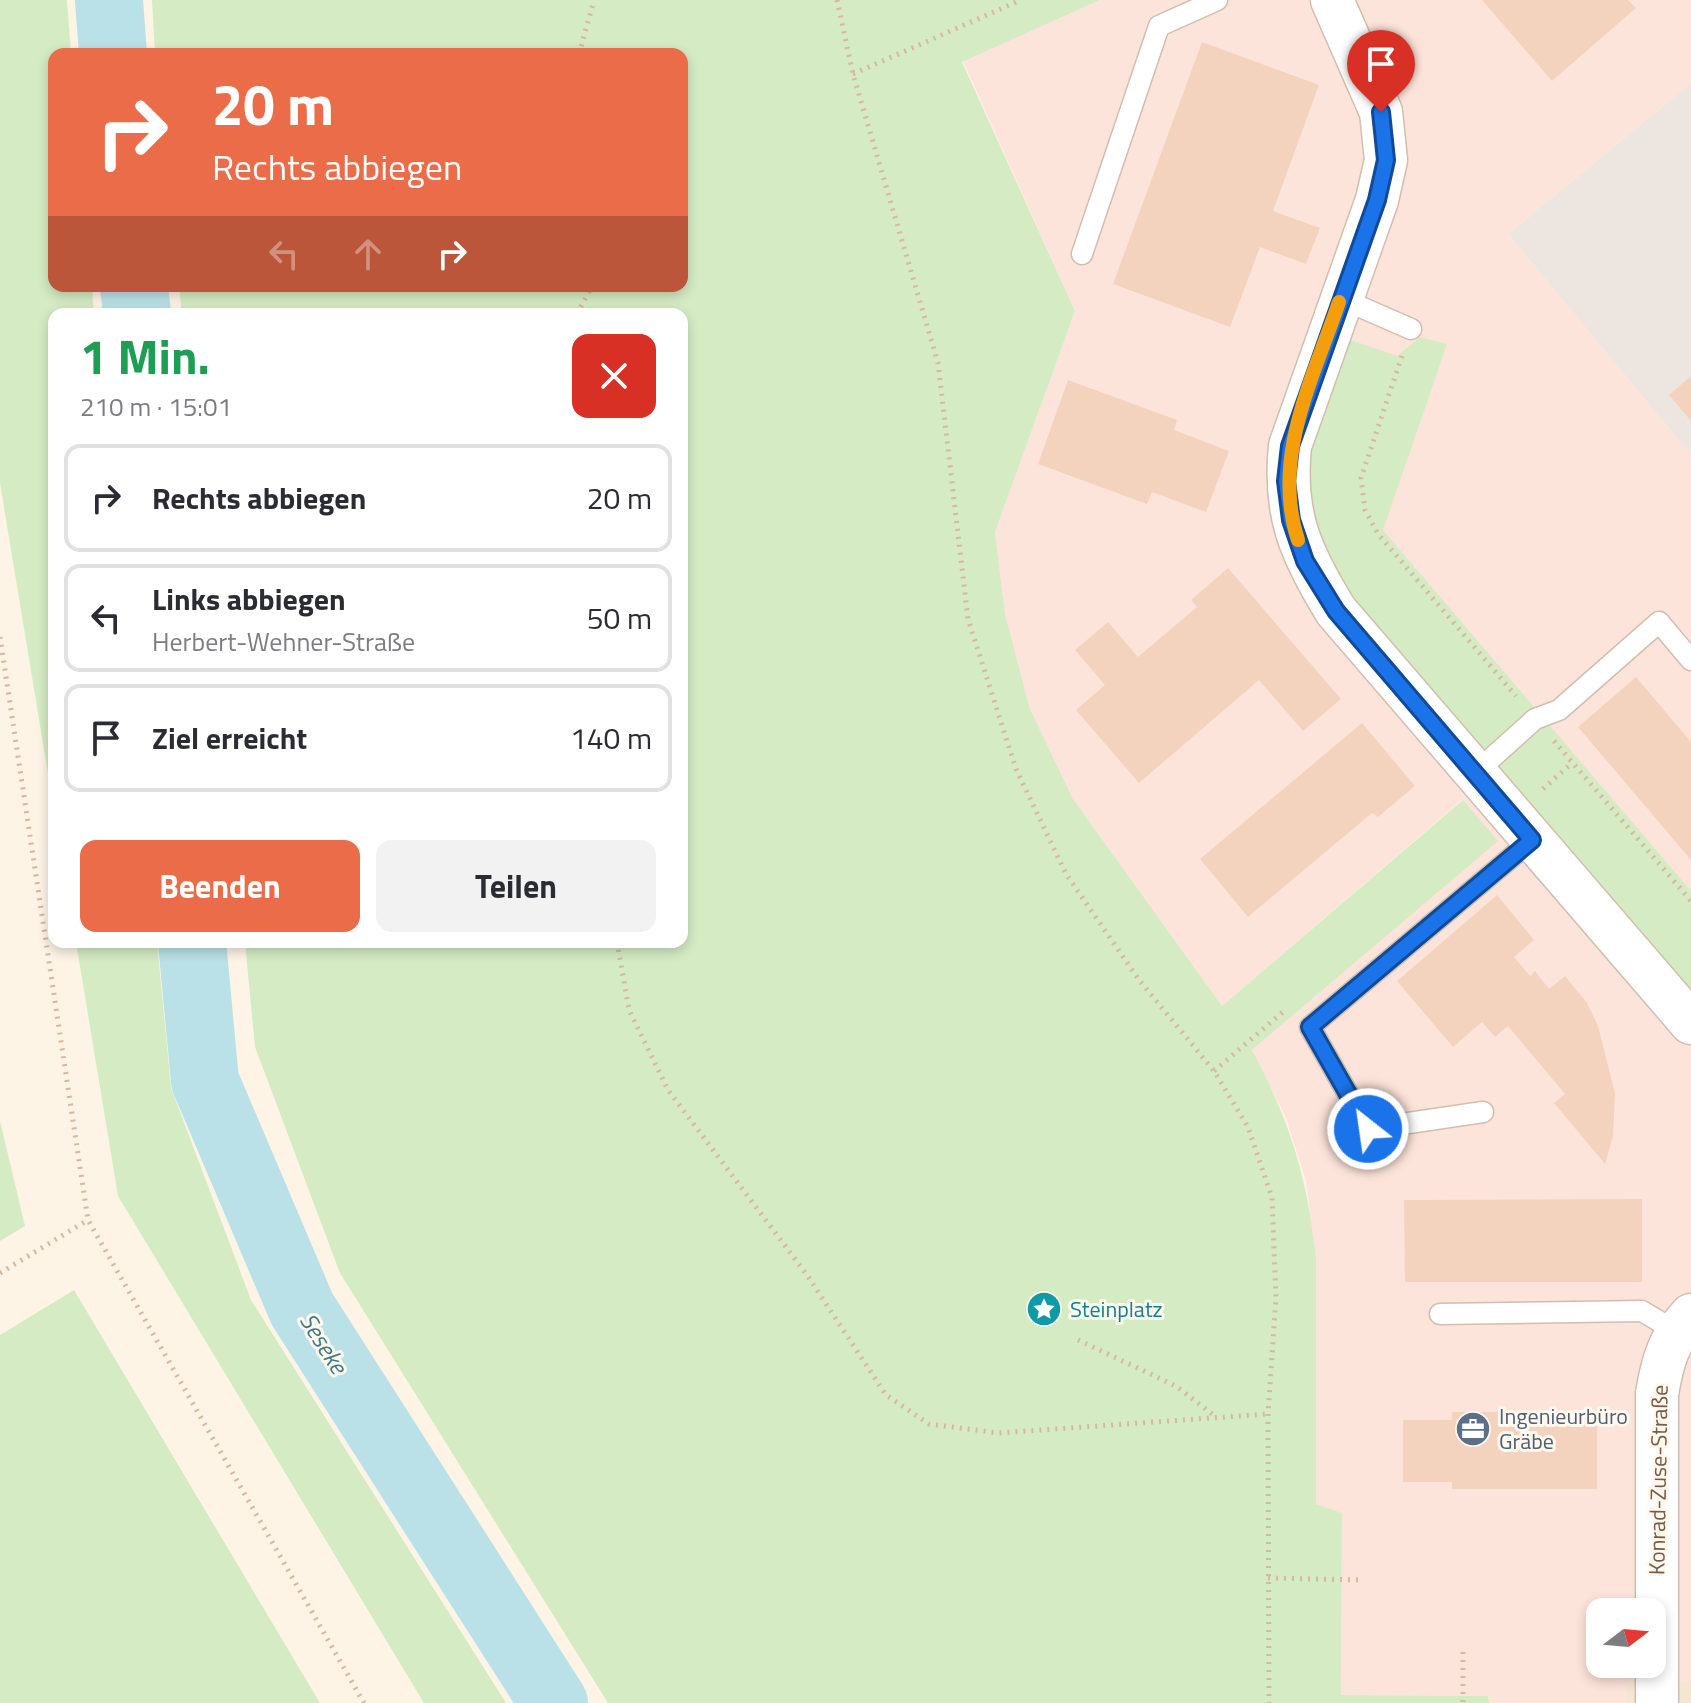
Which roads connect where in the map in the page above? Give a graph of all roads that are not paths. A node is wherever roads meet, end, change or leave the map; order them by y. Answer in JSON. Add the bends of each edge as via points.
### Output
{"nodes":[{"id":1,"x":1217,"y":0,"type":"edge"},
{"id":2,"x":1332,"y":0,"type":"edge"},
{"id":3,"x":1082,"y":254,"type":"dead end"},
{"id":4,"x":1340,"y":298,"type":"junction"},
{"id":5,"x":1411,"y":329,"type":"road end"},
{"id":6,"x":1691,"y":660,"type":"edge"},
{"id":7,"x":1475,"y":773,"type":"junction"},
{"id":8,"x":1532,"y":840,"type":"junction"},
{"id":9,"x":1691,"y":1023,"type":"edge"},
{"id":10,"x":1483,"y":1112,"type":"dead end"},
{"id":11,"x":1440,"y":1314,"type":"dead end"},
{"id":12,"x":1684,"y":1323,"type":"edge"},
{"id":13,"x":1657,"y":1703,"type":"edge"}],
"edges":[{"from":1,"to":3,"type":"lane","via":[[1159,26]]},
{"from":2,"to":4,"type":"street","via":[[1381,112],[1386,160],[1377,200]]},
{"from":4,"to":5,"type":"lane"},
{"from":4,"to":7,"type":"street","via":[[1290,446],[1286,481],[1291,520],[1305,561],[1336,611]]},
{"from":6,"to":7,"type":"lane","via":[[1659,622],[1559,710],[1535,719]]},
{"from":7,"to":8,"type":"street"},
{"from":8,"to":9,"type":"street"},
{"from":8,"to":10,"type":"lane","via":[[1310,1027],[1368,1129]]},
{"from":11,"to":12,"type":"lane","via":[[1642,1311]]},
{"from":12,"to":13,"type":"street","name":"Konrad-Zuse-Straße","via":[[1662,1359],[1657,1394]]}]}
